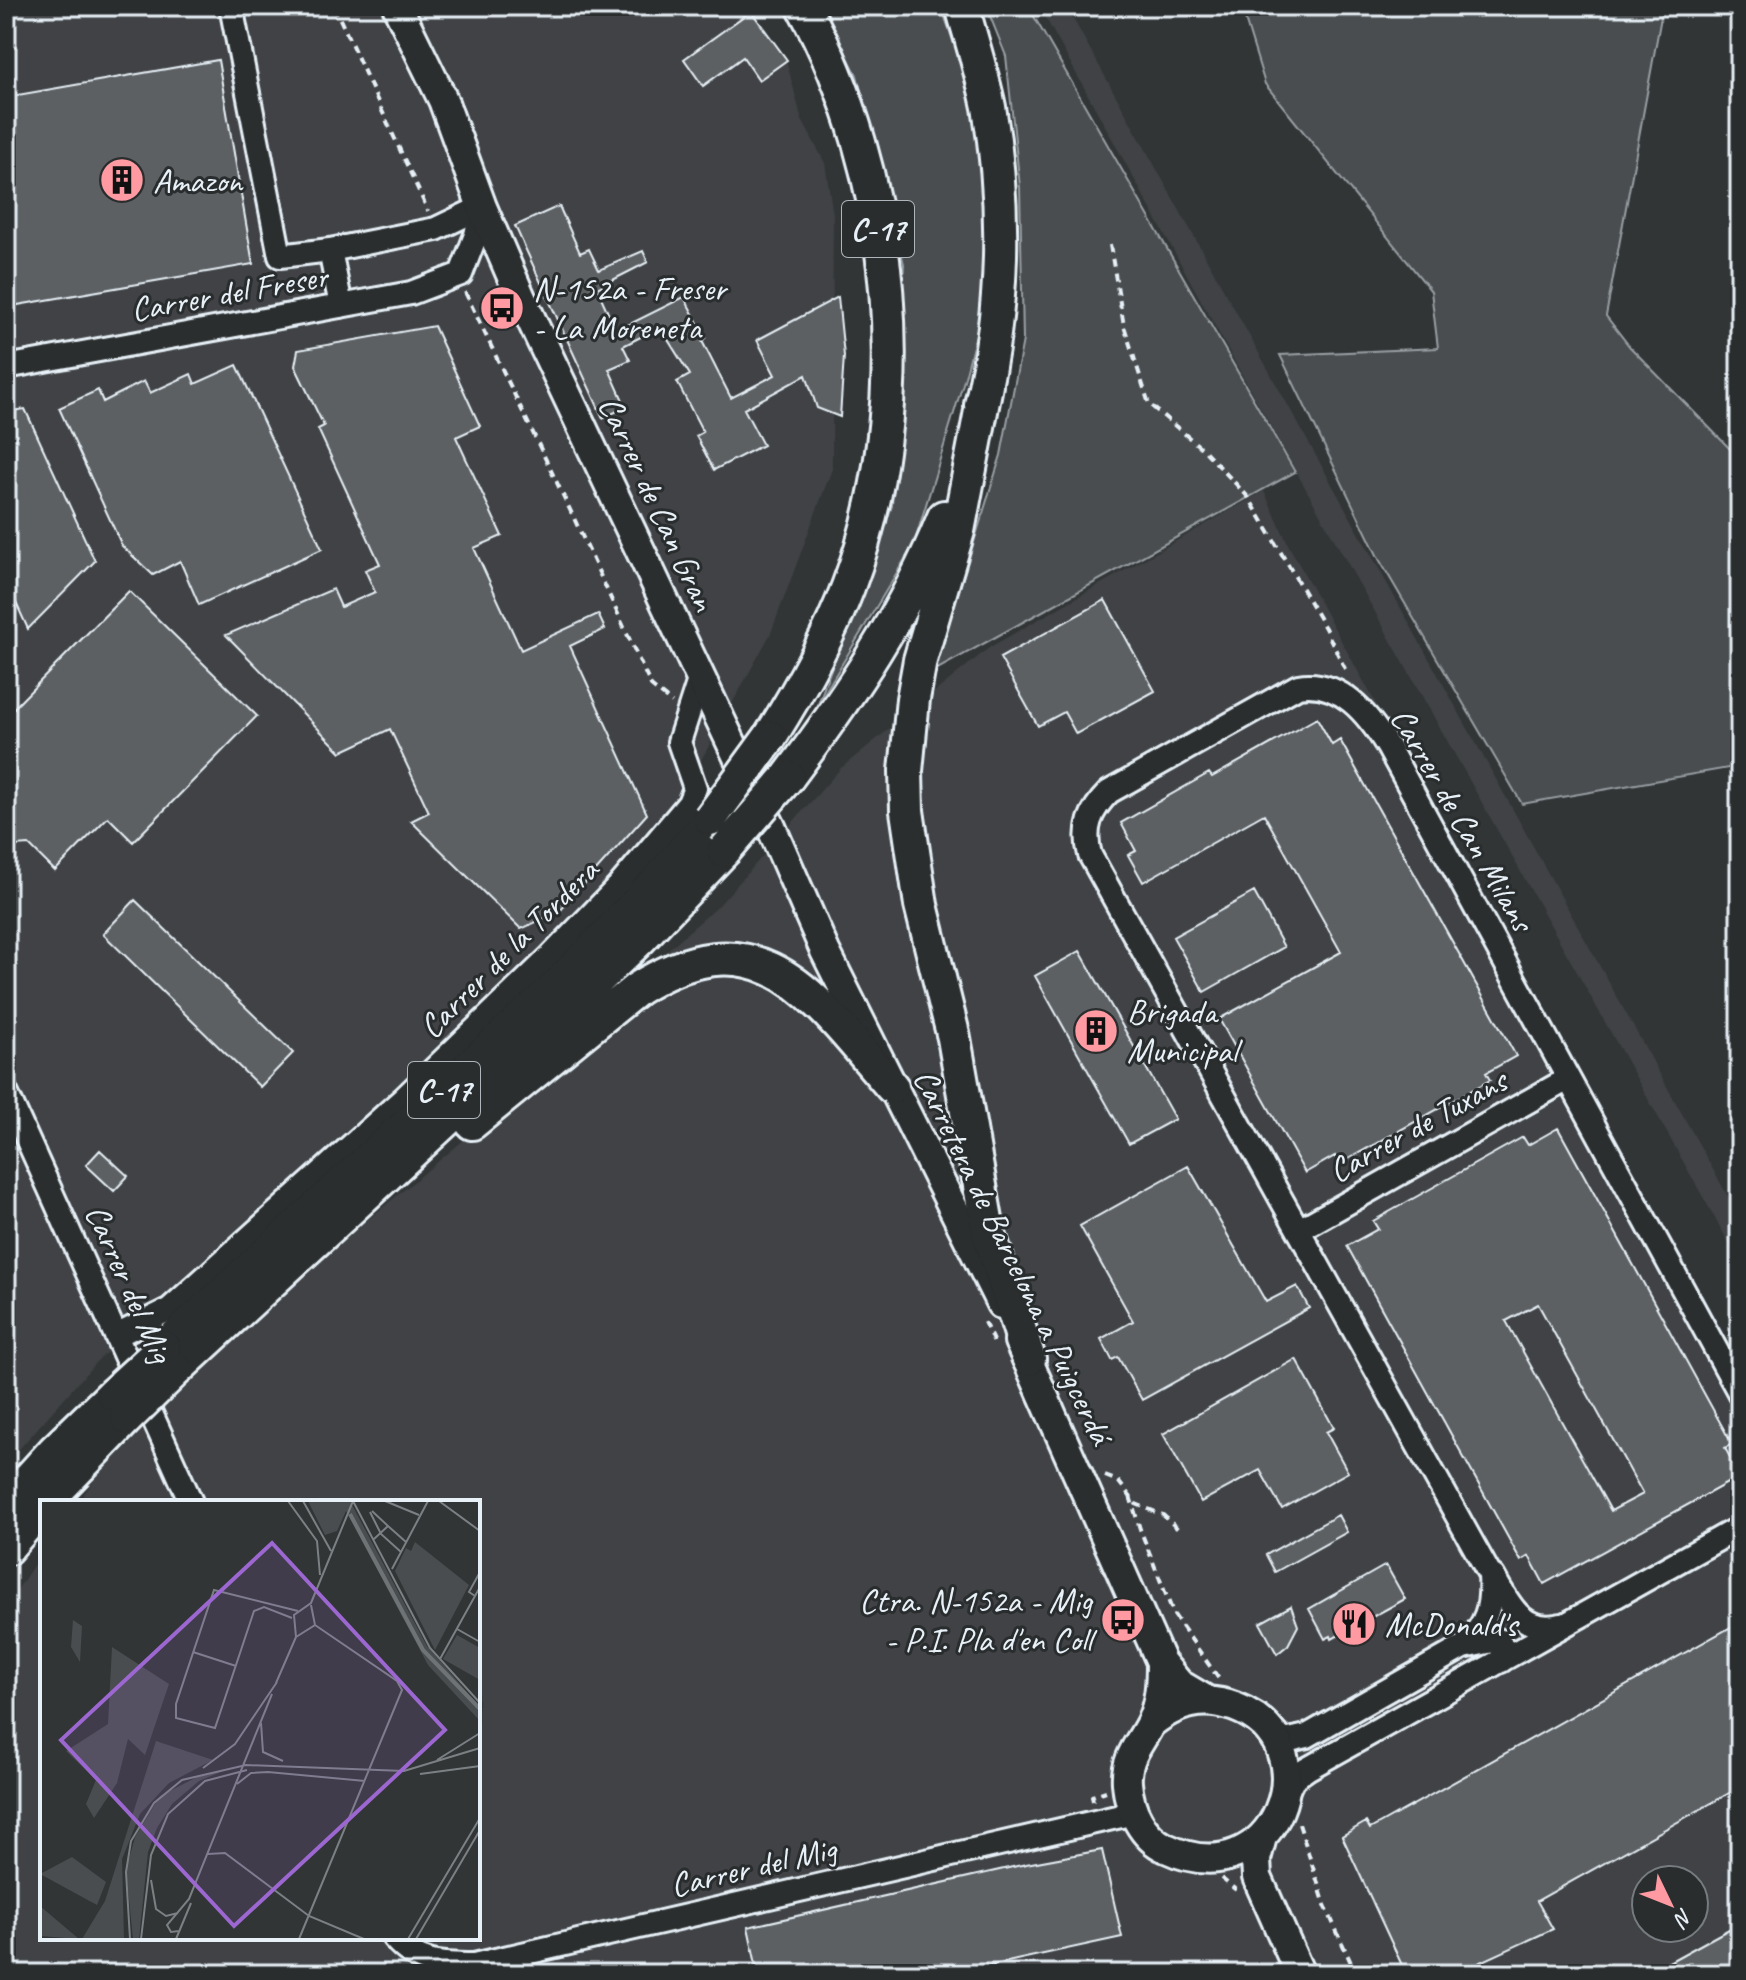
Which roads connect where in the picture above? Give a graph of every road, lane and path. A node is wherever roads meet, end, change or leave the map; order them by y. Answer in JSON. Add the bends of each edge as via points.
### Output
{"nodes":[{"id":1,"x":231,"y":6,"type":"edge"},
{"id":2,"x":334,"y":6,"type":"edge"},
{"id":3,"x":376,"y":6,"type":"edge"},
{"id":4,"x":397,"y":6,"type":"edge"},
{"id":5,"x":803,"y":6,"type":"edge"},
{"id":6,"x":962,"y":6,"type":"edge"},
{"id":7,"x":482,"y":207,"type":"junction"},
{"id":8,"x":436,"y":229,"type":"junction"},
{"id":9,"x":1110,"y":245,"type":"dead end"},
{"id":10,"x":330,"y":250,"type":"junction"},
{"id":11,"x":471,"y":303,"type":"dead end"},
{"id":12,"x":341,"y":306,"type":"junction"},
{"id":13,"x":6,"y":367,"type":"edge"},
{"id":14,"x":986,"y":385,"type":"junction"},
{"id":15,"x":700,"y":677,"type":"junction"},
{"id":16,"x":1349,"y":678,"type":"dead end"},
{"id":17,"x":676,"y":706,"type":"dead end"},
{"id":18,"x":772,"y":829,"type":"joint"},
{"id":19,"x":1568,"y":1079,"type":"junction"},
{"id":20,"x":892,"y":1087,"type":"junction"},
{"id":21,"x":6,"y":1092,"type":"edge"},
{"id":22,"x":1299,"y":1230,"type":"junction"},
{"id":23,"x":316,"y":1241,"type":"junction"},
{"id":24,"x":983,"y":1319,"type":"dead end"},
{"id":25,"x":116,"y":1336,"type":"junction"},
{"id":26,"x":996,"y":1348,"type":"dead end"},
{"id":27,"x":170,"y":1358,"type":"junction"},
{"id":28,"x":1029,"y":1359,"type":"junction"},
{"id":29,"x":1740,"y":1394,"type":"edge"},
{"id":30,"x":120,"y":1406,"type":"junction"},
{"id":31,"x":1102,"y":1474,"type":"dead end"},
{"id":32,"x":48,"y":1500,"type":"edge"},
{"id":33,"x":190,"y":1500,"type":"edge"},
{"id":34,"x":6,"y":1504,"type":"edge"},
{"id":35,"x":40,"y":1509,"type":"edge"},
{"id":36,"x":1740,"y":1527,"type":"edge"},
{"id":37,"x":1181,"y":1532,"type":"dead end"},
{"id":38,"x":6,"y":1549,"type":"edge"},
{"id":39,"x":1482,"y":1557,"type":"junction"},
{"id":40,"x":1566,"y":1624,"type":"junction"},
{"id":41,"x":1463,"y":1647,"type":"junction"},
{"id":42,"x":1501,"y":1661,"type":"junction"},
{"id":43,"x":1161,"y":1662,"type":"junction"},
{"id":44,"x":1206,"y":1700,"type":"junction"},
{"id":45,"x":1261,"y":1722,"type":"junction"},
{"id":46,"x":1150,"y":1724,"type":"junction"},
{"id":47,"x":1113,"y":1787,"type":"dead end"},
{"id":48,"x":1092,"y":1796,"type":"dead end"},
{"id":49,"x":1284,"y":1799,"type":"junction"},
{"id":50,"x":1134,"y":1813,"type":"junction"},
{"id":51,"x":1262,"y":1837,"type":"junction"},
{"id":52,"x":1214,"y":1867,"type":"junction"},
{"id":53,"x":1254,"y":1898,"type":"junction"},
{"id":54,"x":396,"y":1940,"type":"edge"},
{"id":55,"x":1300,"y":1974,"type":"edge"}],
"edges":[{"from":1,"to":10,"type":"street","via":[[280,256]]},
{"from":2,"to":8,"type":"path"},
{"from":3,"to":7,"type":"main road","name":"Carrer de Can Gran","via":[[437,133]]},
{"from":4,"to":7,"type":"main road","name":"Carrer de Can Gran","via":[[443,100]]},
{"from":5,"to":27,"type":"highway","number":"C-17","bridge":true,"via":[[834,73],[873,198],[889,345],[880,465],[848,586],[825,639],[770,737],[653,885],[553,989]]},
{"from":6,"to":14,"type":"highway","number":"C-17","via":[[988,105],[998,174],[997,309]]},
{"from":7,"to":8,"type":"street"},
{"from":7,"to":12,"type":"street","name":"Carrer del Freser","via":[[461,274],[411,293]]},
{"from":7,"to":15,"type":"main road","name":"Carrer de Can Gran"},
{"from":8,"to":10,"type":"street"},
{"from":9,"to":16,"type":"path","via":[[1124,326],[1149,404],[1205,451],[1249,498]]},
{"from":10,"to":12,"type":"street"},
{"from":11,"to":17,"type":"path","via":[[651,686]]},
{"from":12,"to":13,"type":"street","name":"Carrer del Freser"},
{"from":14,"to":23,"type":"highway","number":"C-17","bridge":true,"via":[[959,479],[912,590],[868,664],[788,777],[641,938]]},
{"from":14,"to":28,"type":"highway","via":[[958,531],[920,660],[906,771],[907,811],[921,905],[954,1038],[988,1231]]},
{"from":15,"to":18,"type":"main road","name":"Carrer de Can Gran"},
{"from":15,"to":25,"type":"street","name":"Carrer de la Tordera","via":[[679,742],[695,788],[689,803],[617,888],[403,1099],[170,1309]]},
{"from":18,"to":20,"type":"main road","name":"Carretera de Barcelona a Puigcerdá"},
{"from":19,"to":22,"type":"street","name":"Carrer de Tuxans"},
{"from":19,"to":22,"type":"street","name":"Carrer de Can Milans","via":[[1388,747],[1367,715],[1341,694],[1313,683],[1298,686],[1125,781],[1089,817],[1090,855]]},
{"from":19,"to":29,"type":"street","name":"Carrer de Can Milans"},
{"from":20,"to":23,"type":"highway","via":[[786,974],[744,960],[680,966],[637,989],[516,1090]]},
{"from":20,"to":28,"type":"main road","name":"Carretera de Barcelona a Puigcerdá"},
{"from":21,"to":25,"type":"street","name":"Carrer del Mig"},
{"from":22,"to":39,"type":"street","name":"Carrer de Can Milans"},
{"from":23,"to":27,"type":"highway","number":"C-17"},
{"from":24,"to":26,"type":"path"},
{"from":25,"to":33,"type":"street","name":"Carrer del Mig"},
{"from":27,"to":30,"type":"highway","number":"C-17","bridge":true},
{"from":28,"to":43,"type":"main road","name":"Carretera de Barcelona a Puigcerdá"},
{"from":30,"to":32,"type":"highway","number":"C-17"},
{"from":30,"to":34,"type":"highway","number":"C-17","via":[[54,1451]]},
{"from":31,"to":37,"type":"path","via":[[1118,1481],[1136,1504],[1163,1515]]},
{"from":35,"to":38,"type":"highway"},
{"from":36,"to":40,"type":"street"},
{"from":39,"to":40,"type":"street","name":"Carrer de Can Milans","via":[[1514,1612],[1533,1625]]},
{"from":39,"to":41,"type":"street","name":"Carrer de Can Milans","via":[[1490,1575],[1490,1606],[1476,1635]]},
{"from":40,"to":42,"type":"street"},
{"from":41,"to":42,"type":"street","name":"Carrer de Can Milans","via":[[1498,1640],[1504,1649]]},
{"from":41,"to":45,"type":"street","name":"Carrer de Can Milans","via":[[1297,1740],[1285,1741]]},
{"from":42,"to":49,"type":"street","via":[[1307,1769],[1293,1779]]},
{"from":43,"to":44,"type":"main road","name":"Carretera de Barcelona a Puigcerdá","via":[[1179,1684]]},
{"from":43,"to":46,"type":"main road","via":[[1160,1692]]},
{"from":44,"to":45,"type":"main road","via":[[1246,1711]]},
{"from":44,"to":46,"type":"main road","via":[[1168,1710]]},
{"from":45,"to":49,"type":"main road","via":[[1282,1754]]},
{"from":46,"to":50,"type":"main road","via":[[1134,1747],[1127,1775]]},
{"from":47,"to":48,"type":"path"},
{"from":49,"to":51,"type":"main road"},
{"from":50,"to":52,"type":"main road","via":[[1161,1846]]},
{"from":50,"to":54,"type":"street","name":"Carrer del Mig","via":[[474,1965],[435,1965]]},
{"from":51,"to":52,"type":"main road"},
{"from":51,"to":53,"type":"main road"},
{"from":52,"to":53,"type":"path"},
{"from":52,"to":53,"type":"main road","via":[[1241,1877]]},
{"from":53,"to":55,"type":"main road"}]}
